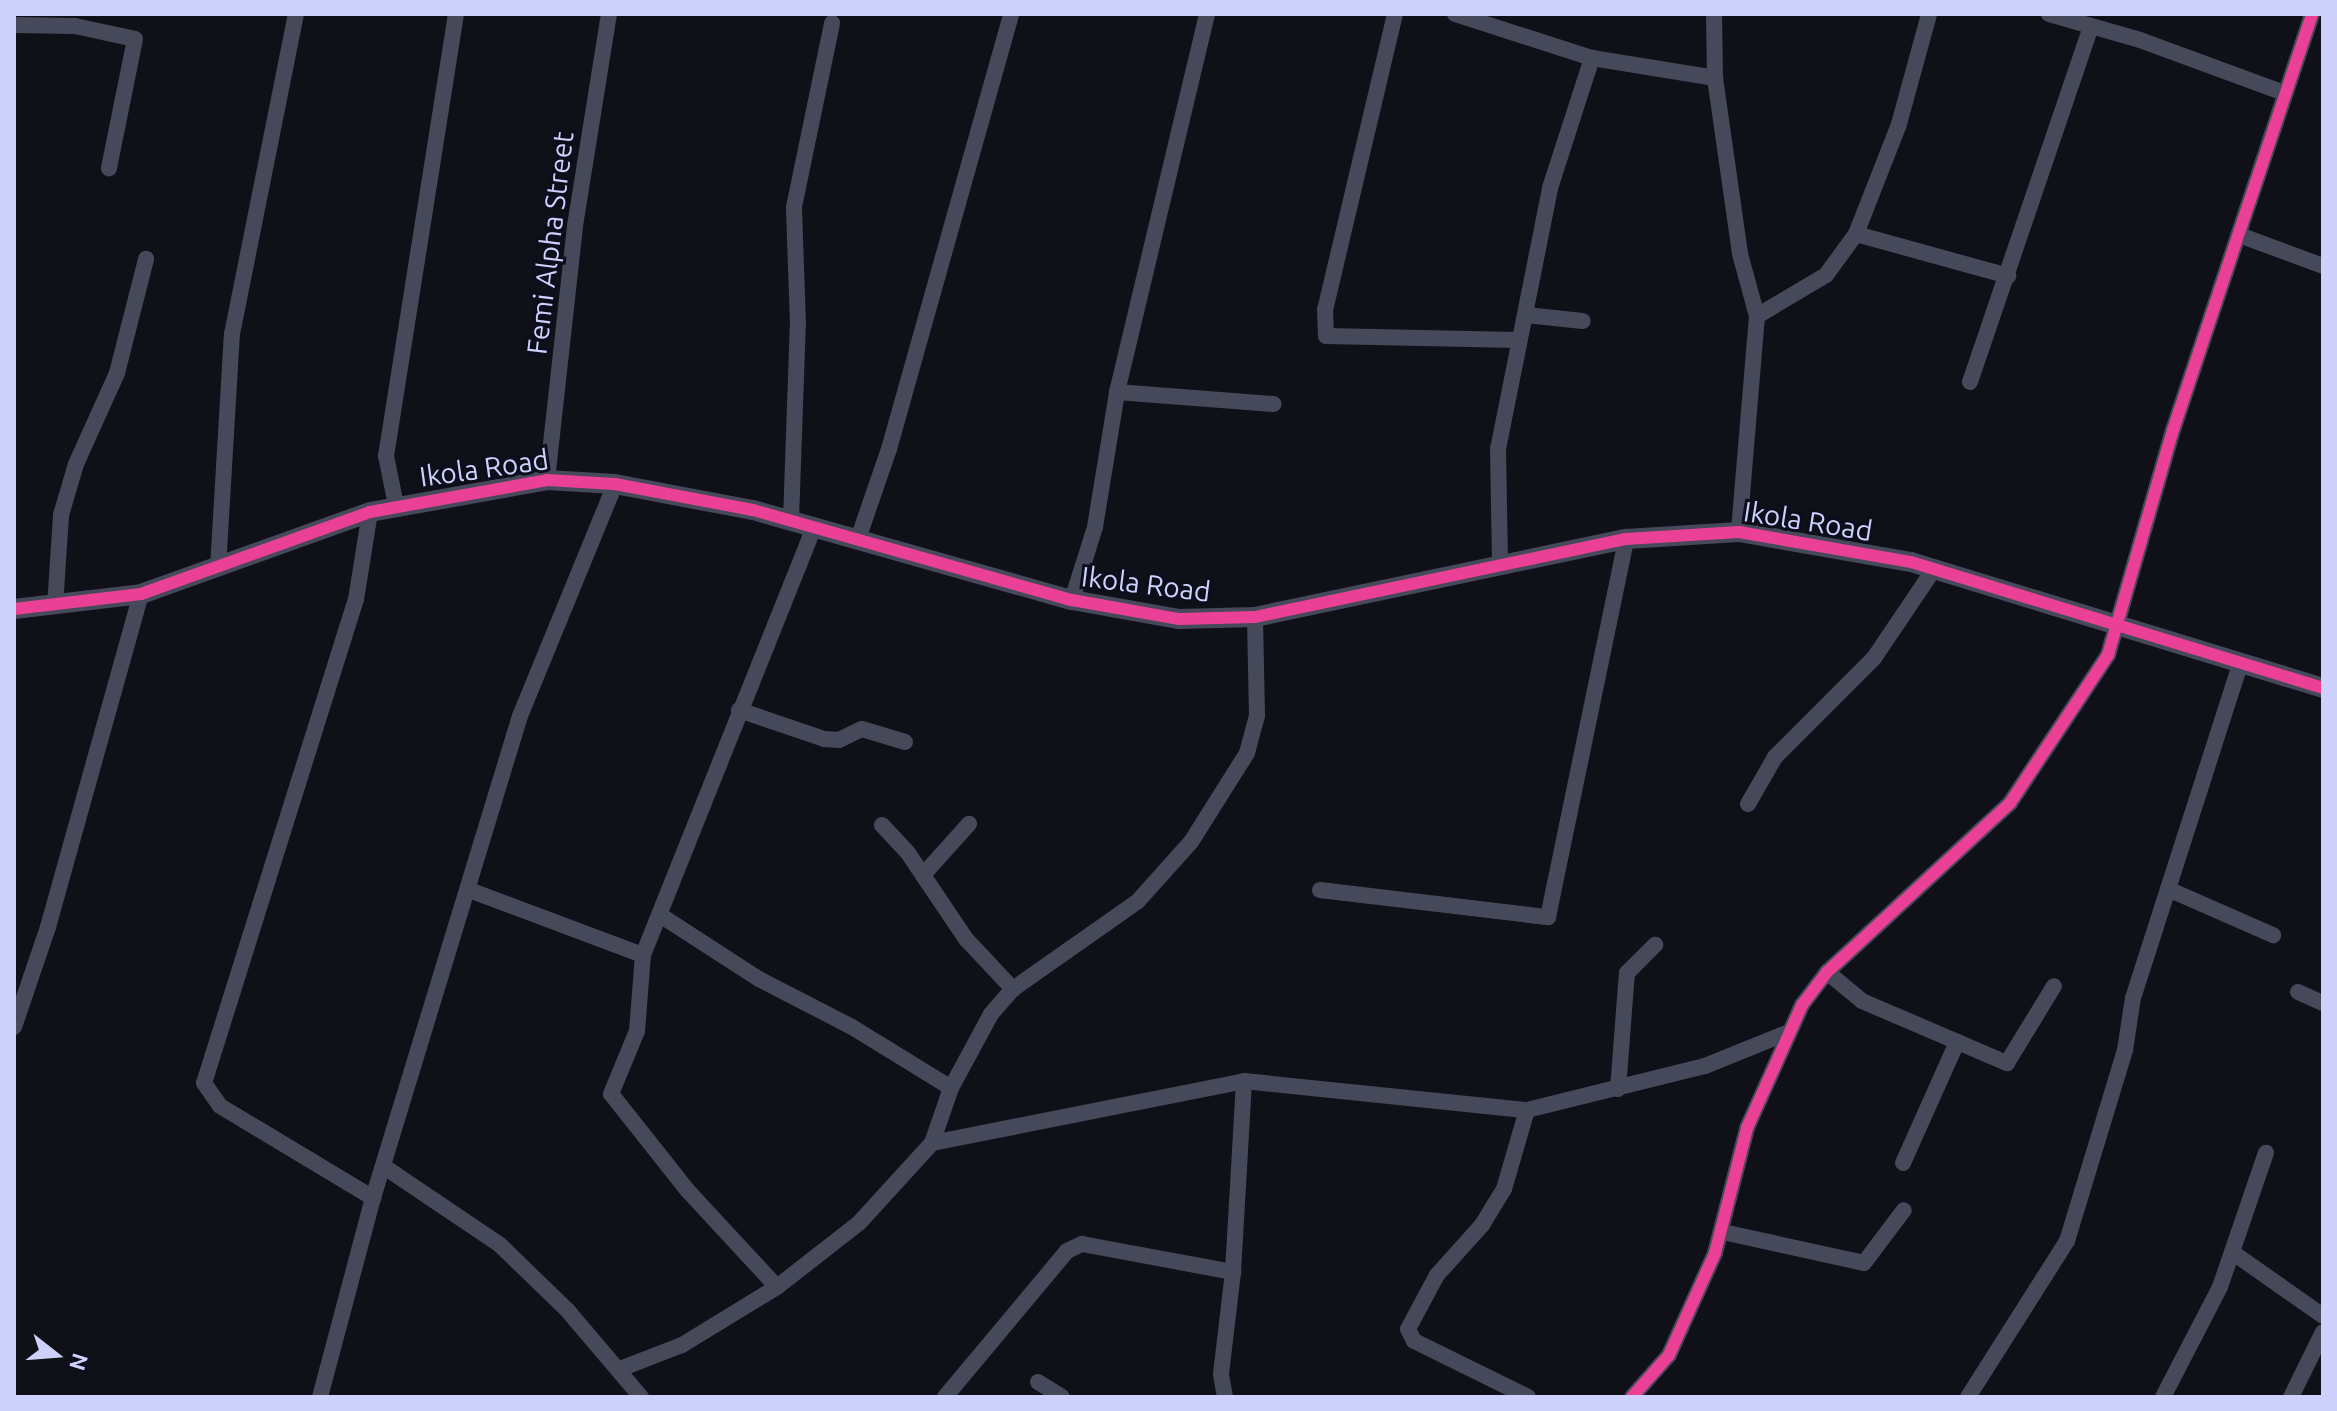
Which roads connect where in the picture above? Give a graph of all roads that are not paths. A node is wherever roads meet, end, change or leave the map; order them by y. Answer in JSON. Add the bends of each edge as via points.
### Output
{"nodes":[{"id":1,"x":296,"y":14,"type":"edge"},
{"id":2,"x":456,"y":14,"type":"edge"},
{"id":3,"x":609,"y":14,"type":"edge"},
{"id":4,"x":1011,"y":14,"type":"edge"},
{"id":5,"x":1207,"y":14,"type":"edge"},
{"id":6,"x":1395,"y":14,"type":"edge"},
{"id":7,"x":1455,"y":14,"type":"edge"},
{"id":8,"x":1714,"y":14,"type":"edge"},
{"id":9,"x":1929,"y":14,"type":"edge"},
{"id":10,"x":2049,"y":14,"type":"edge"},
{"id":11,"x":2312,"y":14,"type":"edge"},
{"id":12,"x":832,"y":23,"type":"dead end"},
{"id":13,"x":14,"y":25,"type":"edge"},
{"id":14,"x":2091,"y":27,"type":"junction"},
{"id":15,"x":1592,"y":58,"type":"junction"},
{"id":16,"x":1715,"y":78,"type":"junction"},
{"id":17,"x":2284,"y":93,"type":"junction"},
{"id":18,"x":109,"y":168,"type":"dead end"},
{"id":19,"x":1856,"y":234,"type":"junction"},
{"id":20,"x":2242,"y":236,"type":"junction"},
{"id":21,"x":146,"y":259,"type":"dead end"},
{"id":22,"x":2323,"y":266,"type":"edge"},
{"id":23,"x":2008,"y":276,"type":"junction"},
{"id":24,"x":1526,"y":315,"type":"junction"},
{"id":25,"x":1757,"y":316,"type":"junction"},
{"id":26,"x":1583,"y":321,"type":"dead end"},
{"id":27,"x":1519,"y":340,"type":"junction"},
{"id":28,"x":1970,"y":382,"type":"dead end"},
{"id":29,"x":1117,"y":392,"type":"junction"},
{"id":30,"x":1274,"y":404,"type":"dead end"},
{"id":31,"x":547,"y":480,"type":"junction"},
{"id":32,"x":615,"y":484,"type":"junction"},
{"id":33,"x":396,"y":505,"type":"junction"},
{"id":34,"x":370,"y":512,"type":"junction"},
{"id":35,"x":791,"y":520,"type":"junction"},
{"id":36,"x":814,"y":528,"type":"junction"},
{"id":37,"x":1739,"y":532,"type":"junction"},
{"id":38,"x":858,"y":539,"type":"junction"},
{"id":39,"x":1626,"y":539,"type":"junction"},
{"id":40,"x":1500,"y":563,"type":"junction"},
{"id":41,"x":218,"y":568,"type":"junction"},
{"id":42,"x":1934,"y":569,"type":"junction"},
{"id":43,"x":141,"y":594,"type":"junction"},
{"id":44,"x":1072,"y":600,"type":"junction"},
{"id":45,"x":55,"y":606,"type":"junction"},
{"id":46,"x":14,"y":609,"type":"edge"},
{"id":47,"x":1255,"y":617,"type":"junction"},
{"id":48,"x":2115,"y":626,"type":"junction"},
{"id":49,"x":2240,"y":665,"type":"junction"},
{"id":50,"x":2323,"y":687,"type":"edge"},
{"id":51,"x":739,"y":710,"type":"junction"},
{"id":52,"x":905,"y":742,"type":"dead end"},
{"id":53,"x":1748,"y":804,"type":"dead end"},
{"id":54,"x":969,"y":824,"type":"dead end"},
{"id":55,"x":882,"y":825,"type":"dead end"},
{"id":56,"x":923,"y":875,"type":"junction"},
{"id":57,"x":2168,"y":889,"type":"junction"},
{"id":58,"x":469,"y":890,"type":"junction"},
{"id":59,"x":1320,"y":890,"type":"dead end"},
{"id":60,"x":660,"y":915,"type":"junction"},
{"id":61,"x":2273,"y":935,"type":"dead end"},
{"id":62,"x":1655,"y":945,"type":"dead end"},
{"id":63,"x":643,"y":955,"type":"junction"},
{"id":64,"x":1827,"y":972,"type":"junction"},
{"id":65,"x":2054,"y":986,"type":"dead end"},
{"id":66,"x":1013,"y":989,"type":"junction"},
{"id":67,"x":2298,"y":992,"type":"dead end"},
{"id":68,"x":2323,"y":1003,"type":"edge"},
{"id":69,"x":14,"y":1027,"type":"edge"},
{"id":70,"x":1789,"y":1032,"type":"junction"},
{"id":71,"x":1957,"y":1042,"type":"junction"},
{"id":72,"x":1244,"y":1081,"type":"junction"},
{"id":73,"x":951,"y":1088,"type":"junction"},
{"id":74,"x":1618,"y":1089,"type":"junction"},
{"id":75,"x":1527,"y":1110,"type":"junction"},
{"id":76,"x":932,"y":1143,"type":"junction"},
{"id":77,"x":2266,"y":1153,"type":"dead end"},
{"id":78,"x":1903,"y":1163,"type":"dead end"},
{"id":79,"x":386,"y":1168,"type":"junction"},
{"id":80,"x":373,"y":1198,"type":"junction"},
{"id":81,"x":1904,"y":1210,"type":"dead end"},
{"id":82,"x":1723,"y":1232,"type":"junction"},
{"id":83,"x":2232,"y":1252,"type":"junction"},
{"id":84,"x":1233,"y":1272,"type":"junction"},
{"id":85,"x":777,"y":1287,"type":"junction"},
{"id":86,"x":2323,"y":1316,"type":"edge"},
{"id":87,"x":2323,"y":1332,"type":"edge"},
{"id":88,"x":2318,"y":1357,"type":"edge"},
{"id":89,"x":620,"y":1369,"type":"junction"},
{"id":90,"x":1038,"y":1382,"type":"dead end"},
{"id":91,"x":320,"y":1397,"type":"edge"},
{"id":92,"x":641,"y":1397,"type":"edge"},
{"id":93,"x":945,"y":1397,"type":"edge"},
{"id":94,"x":1062,"y":1397,"type":"edge"},
{"id":95,"x":1225,"y":1397,"type":"edge"},
{"id":96,"x":1528,"y":1397,"type":"edge"},
{"id":97,"x":1632,"y":1397,"type":"edge"},
{"id":98,"x":1968,"y":1397,"type":"edge"},
{"id":99,"x":2163,"y":1397,"type":"edge"},
{"id":100,"x":2291,"y":1397,"type":"edge"}],
"edges":[{"from":1,"to":41,"type":"street","via":[[232,334]]},
{"from":2,"to":33,"type":"street","via":[[386,456]]},
{"from":3,"to":31,"type":"street","name":"Femi Alpha Street","via":[[575,226]]},
{"from":4,"to":38,"type":"street","via":[[889,449]]},
{"from":5,"to":29,"type":"street"},
{"from":6,"to":27,"type":"street","via":[[1325,309],[1326,336]]},
{"from":7,"to":15,"type":"street"},
{"from":8,"to":16,"type":"street"},
{"from":9,"to":19,"type":"street","via":[[1899,124]]},
{"from":10,"to":14,"type":"street"},
{"from":11,"to":17,"type":"street"},
{"from":12,"to":35,"type":"street","via":[[794,207],[798,324]]},
{"from":13,"to":18,"type":"street","via":[[75,26],[135,39]]},
{"from":14,"to":17,"type":"street"},
{"from":14,"to":23,"type":"street"},
{"from":15,"to":16,"type":"street"},
{"from":15,"to":24,"type":"street","via":[[1550,188]]},
{"from":16,"to":25,"type":"street","via":[[1740,254]]},
{"from":17,"to":20,"type":"street"},
{"from":19,"to":23,"type":"street"},
{"from":19,"to":25,"type":"street","via":[[1826,275]]},
{"from":20,"to":22,"type":"street"},
{"from":20,"to":48,"type":"street","via":[[2173,430]]},
{"from":21,"to":45,"type":"street","via":[[117,373],[76,464],[61,515]]},
{"from":23,"to":28,"type":"street"},
{"from":24,"to":26,"type":"street"},
{"from":24,"to":27,"type":"street"},
{"from":25,"to":37,"type":"street"},
{"from":27,"to":40,"type":"street","via":[[1498,449]]},
{"from":29,"to":30,"type":"street"},
{"from":29,"to":44,"type":"street","via":[[1095,527]]},
{"from":31,"to":32,"type":"street","name":"Ikola Road"},
{"from":31,"to":33,"type":"street","name":"Ikola Road"},
{"from":32,"to":35,"type":"street","name":"Ikola Road"},
{"from":32,"to":58,"type":"street","via":[[520,716]]},
{"from":33,"to":34,"type":"street","name":"Ikola Road"},
{"from":34,"to":41,"type":"street","name":"Ikola Road"},
{"from":34,"to":80,"type":"street","via":[[356,599],[204,1083],[220,1106]]},
{"from":35,"to":36,"type":"street","name":"Ikola Road"},
{"from":36,"to":38,"type":"street","name":"Ikola Road"},
{"from":36,"to":51,"type":"street"},
{"from":37,"to":39,"type":"street","name":"Ikola Road"},
{"from":37,"to":42,"type":"street","name":"Ikola Road"},
{"from":38,"to":44,"type":"street","name":"Ikola Road"},
{"from":39,"to":40,"type":"street","name":"Ikola Road"},
{"from":39,"to":59,"type":"street","via":[[1548,917]]},
{"from":40,"to":47,"type":"street","name":"Ikola Road"},
{"from":41,"to":43,"type":"street","name":"Ikola Road"},
{"from":42,"to":48,"type":"street","name":"Ikola Road"},
{"from":42,"to":53,"type":"street","via":[[1874,658],[1775,757]]},
{"from":43,"to":45,"type":"street","name":"Ikola Road"},
{"from":43,"to":69,"type":"street","via":[[48,927]]},
{"from":44,"to":47,"type":"street","name":"Ikola Road","via":[[1179,619]]},
{"from":45,"to":46,"type":"street","name":"Ikola Road"},
{"from":47,"to":66,"type":"street","via":[[1258,701],[1247,753],[1191,842],[1128,909]]},
{"from":48,"to":49,"type":"street","name":"Ikola Road"},
{"from":48,"to":64,"type":"street","via":[[2108,655],[2010,803]]},
{"from":49,"to":50,"type":"street","name":"Ikola Road"},
{"from":49,"to":57,"type":"street"},
{"from":51,"to":52,"type":"street","via":[[824,739],[839,740],[862,729]]},
{"from":51,"to":60,"type":"street"},
{"from":54,"to":56,"type":"street"},
{"from":55,"to":56,"type":"street"},
{"from":56,"to":66,"type":"street","via":[[966,939]]},
{"from":57,"to":61,"type":"street"},
{"from":57,"to":98,"type":"street","via":[[2067,1241]]},
{"from":58,"to":63,"type":"street"},
{"from":58,"to":79,"type":"street"},
{"from":60,"to":63,"type":"street"},
{"from":60,"to":73,"type":"street","via":[[759,979],[852,1027]]},
{"from":62,"to":74,"type":"street","via":[[1627,973]]},
{"from":63,"to":85,"type":"street","via":[[637,1031],[612,1087],[613,1099]]},
{"from":64,"to":70,"type":"street"},
{"from":64,"to":71,"type":"street","via":[[1862,1001]]},
{"from":65,"to":71,"type":"street","via":[[2012,1061]]},
{"from":66,"to":73,"type":"street","via":[[991,1014]]},
{"from":67,"to":68,"type":"street"},
{"from":70,"to":74,"type":"street","via":[[1705,1066]]},
{"from":70,"to":82,"type":"street","via":[[1747,1128]]},
{"from":71,"to":78,"type":"street"},
{"from":72,"to":75,"type":"street"},
{"from":72,"to":76,"type":"street"},
{"from":72,"to":84,"type":"street"},
{"from":73,"to":76,"type":"street"},
{"from":74,"to":75,"type":"street"},
{"from":75,"to":96,"type":"street","via":[[1504,1189],[1482,1225],[1437,1275],[1408,1329],[1414,1341]]},
{"from":76,"to":85,"type":"street","via":[[859,1223]]},
{"from":77,"to":83,"type":"street"},
{"from":79,"to":80,"type":"street"},
{"from":79,"to":89,"type":"street","via":[[500,1245]]},
{"from":80,"to":91,"type":"street"},
{"from":81,"to":82,"type":"street","via":[[1864,1263]]},
{"from":82,"to":97,"type":"street","via":[[1669,1355]]},
{"from":83,"to":86,"type":"street"},
{"from":83,"to":99,"type":"street","via":[[2220,1287]]},
{"from":84,"to":93,"type":"street","via":[[1082,1244],[1067,1251]]},
{"from":84,"to":95,"type":"street","via":[[1221,1374]]},
{"from":85,"to":89,"type":"street","via":[[682,1345]]},
{"from":87,"to":88,"type":"street"},
{"from":88,"to":100,"type":"street"},
{"from":89,"to":92,"type":"street"},
{"from":90,"to":94,"type":"street"}]}
